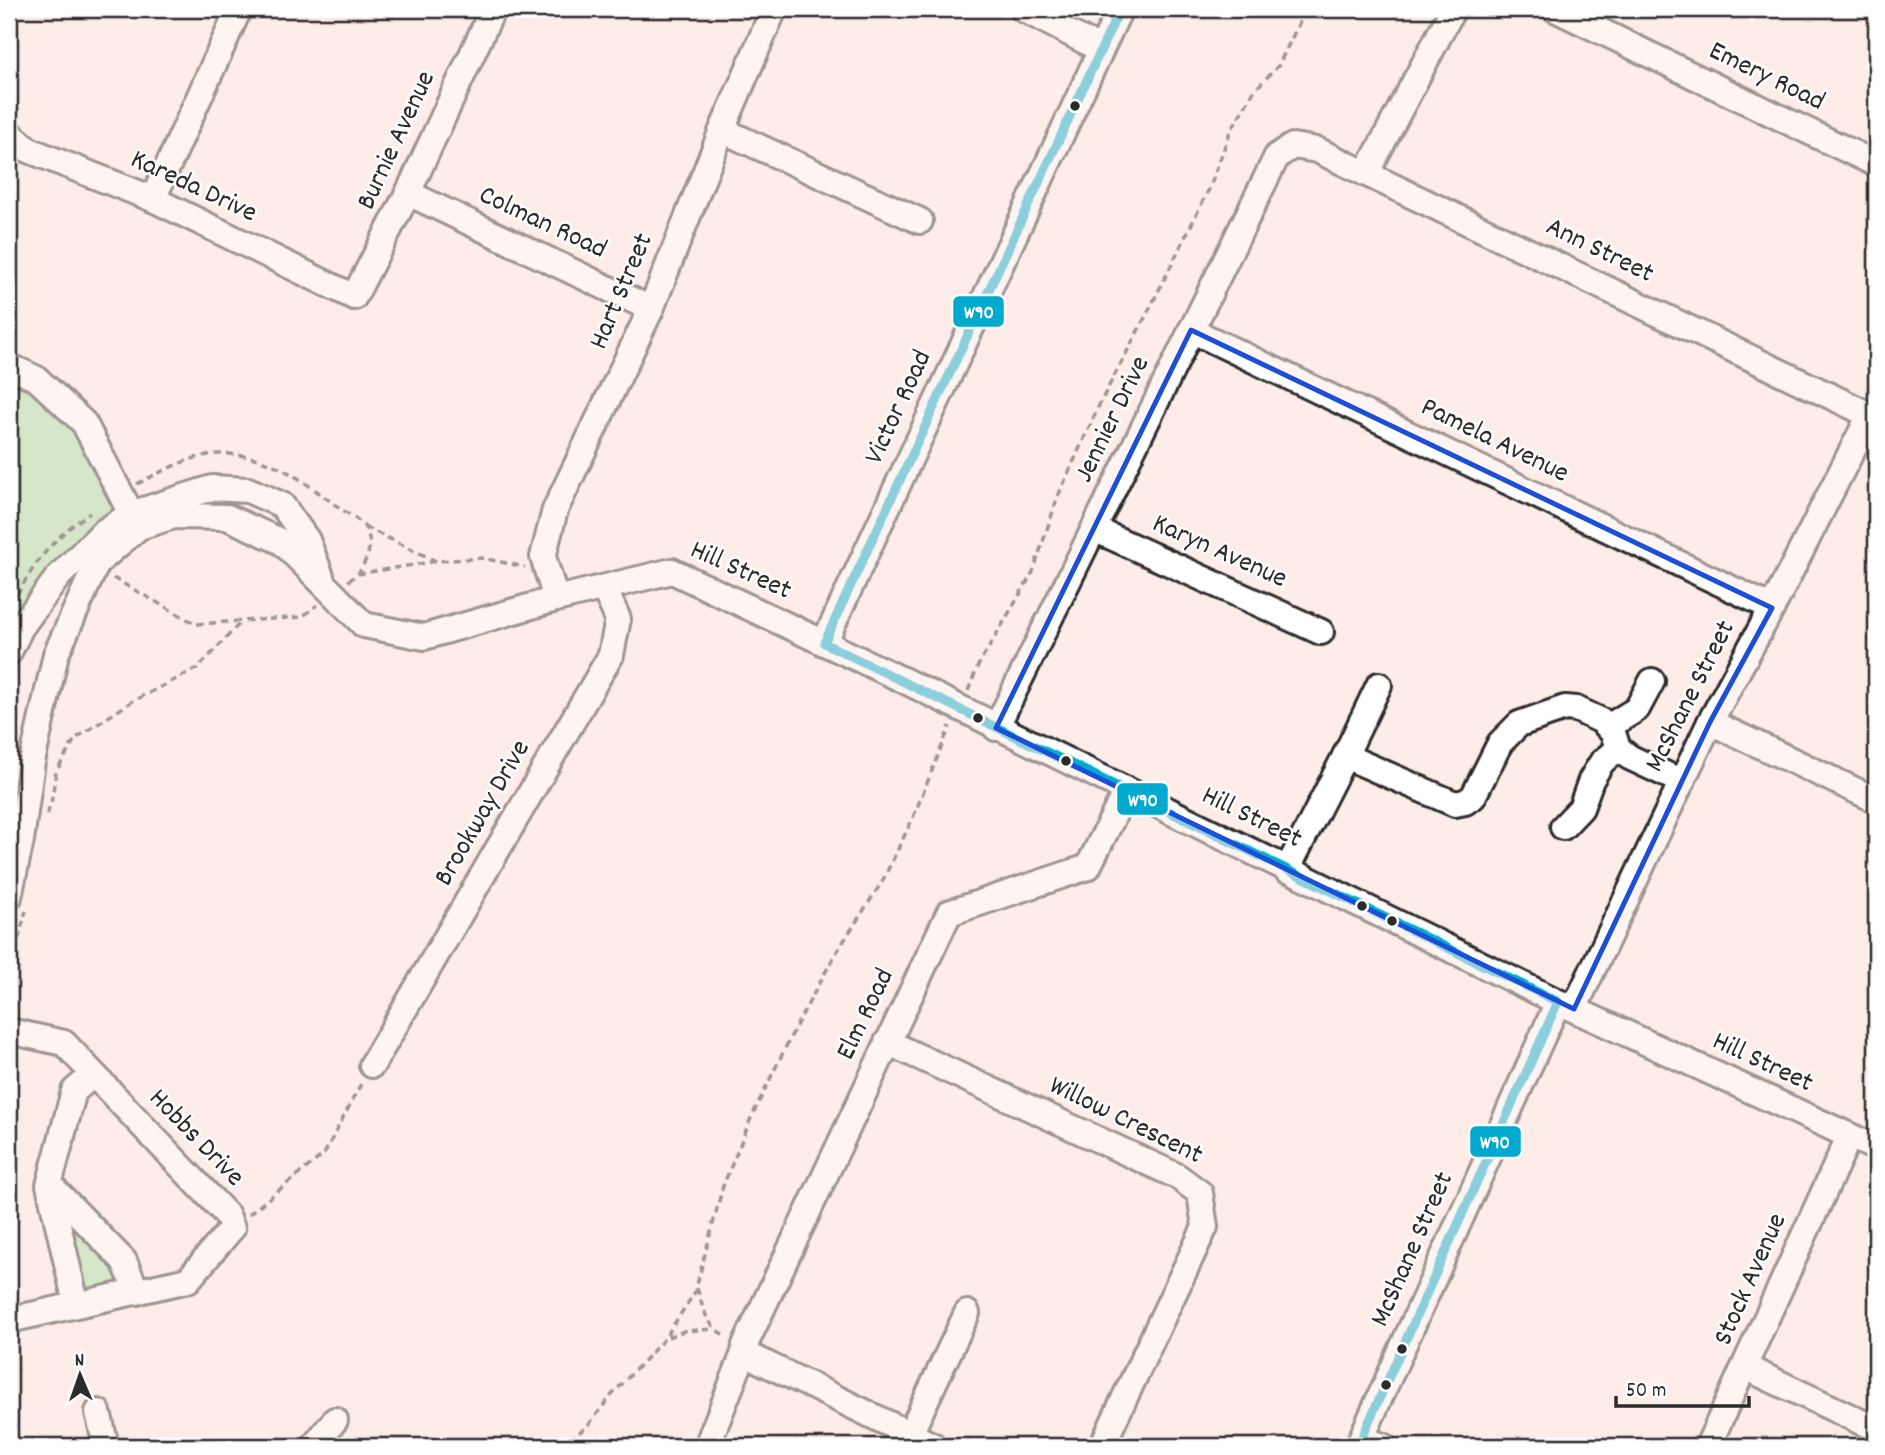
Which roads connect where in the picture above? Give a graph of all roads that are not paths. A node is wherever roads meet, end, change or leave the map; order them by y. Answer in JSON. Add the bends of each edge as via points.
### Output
{"nodes":[{"id":1,"x":239,"y":9,"type":"edge"},
{"id":2,"x":493,"y":9,"type":"edge"},
{"id":3,"x":774,"y":9,"type":"edge"},
{"id":4,"x":1023,"y":9,"type":"edge"},
{"id":5,"x":1119,"y":9,"type":"edge"},
{"id":6,"x":1453,"y":9,"type":"edge"},
{"id":7,"x":1555,"y":9,"type":"edge"},
{"id":8,"x":1100,"y":49,"type":"junction"},
{"id":9,"x":722,"y":130,"type":"junction"},
{"id":10,"x":9,"y":133,"type":"edge"},
{"id":11,"x":1293,"y":146,"type":"joint"},
{"id":12,"x":1876,"y":164,"type":"edge"},
{"id":13,"x":1366,"y":174,"type":"junction"},
{"id":14,"x":408,"y":193,"type":"junction"},
{"id":15,"x":153,"y":199,"type":"junction"},
{"id":16,"x":920,"y":221,"type":"dead end"},
{"id":17,"x":354,"y":297,"type":"joint"},
{"id":18,"x":651,"y":309,"type":"junction"},
{"id":19,"x":1191,"y":330,"type":"junction"},
{"id":20,"x":9,"y":366,"type":"edge"},
{"id":21,"x":1873,"y":417,"type":"edge"},
{"id":22,"x":135,"y":521,"type":"junction"},
{"id":23,"x":1094,"y":529,"type":"junction"},
{"id":24,"x":604,"y":588,"type":"junction"},
{"id":25,"x":329,"y":592,"type":"junction"},
{"id":26,"x":556,"y":599,"type":"junction"},
{"id":27,"x":1772,"y":608,"type":"junction"},
{"id":28,"x":1321,"y":632,"type":"dead end"},
{"id":29,"x":824,"y":643,"type":"junction"},
{"id":30,"x":9,"y":652,"type":"edge"},
{"id":31,"x":1652,"y":681,"type":"dead end"},
{"id":32,"x":1379,"y":685,"type":"dead end"},
{"id":33,"x":1710,"y":722,"type":"junction"},
{"id":34,"x":996,"y":727,"type":"junction"},
{"id":35,"x":1613,"y":738,"type":"junction"},
{"id":36,"x":1345,"y":756,"type":"junction"},
{"id":37,"x":1682,"y":782,"type":"junction"},
{"id":38,"x":1126,"y":791,"type":"junction"},
{"id":39,"x":1876,"y":800,"type":"edge"},
{"id":40,"x":1563,"y":827,"type":"dead end"},
{"id":41,"x":1287,"y":870,"type":"junction"},
{"id":42,"x":9,"y":897,"type":"edge"},
{"id":43,"x":1566,"y":1006,"type":"junction"},
{"id":44,"x":9,"y":1031,"type":"edge"},
{"id":45,"x":887,"y":1042,"type":"junction"},
{"id":46,"x":372,"y":1065,"type":"road end"},
{"id":47,"x":93,"y":1075,"type":"junction"},
{"id":48,"x":1849,"y":1137,"type":"junction"},
{"id":49,"x":1876,"y":1148,"type":"edge"},
{"id":50,"x":49,"y":1185,"type":"junction"},
{"id":51,"x":137,"y":1292,"type":"junction"},
{"id":52,"x":76,"y":1303,"type":"junction"},
{"id":53,"x":967,"y":1312,"type":"dead end"},
{"id":54,"x":9,"y":1320,"type":"edge"},
{"id":55,"x":744,"y":1349,"type":"junction"},
{"id":56,"x":1745,"y":1367,"type":"junction"},
{"id":57,"x":98,"y":1412,"type":"dead end"},
{"id":58,"x":335,"y":1420,"type":"dead end"},
{"id":59,"x":1876,"y":1429,"type":"edge"},
{"id":60,"x":910,"y":1434,"type":"junction"},
{"id":61,"x":1368,"y":1444,"type":"edge"},
{"id":62,"x":106,"y":1446,"type":"edge"},
{"id":63,"x":314,"y":1446,"type":"edge"},
{"id":64,"x":707,"y":1446,"type":"edge"},
{"id":65,"x":934,"y":1446,"type":"edge"},
{"id":66,"x":1102,"y":1446,"type":"edge"},
{"id":67,"x":1708,"y":1446,"type":"edge"}],
"edges":[{"from":1,"to":15,"type":"street"},
{"from":2,"to":14,"type":"street","name":"Burnie Avenue"},
{"from":3,"to":9,"type":"street","name":"Hart Street"},
{"from":4,"to":8,"type":"street"},
{"from":5,"to":8,"type":"street","name":"Victor Road"},
{"from":6,"to":13,"type":"street"},
{"from":7,"to":12,"type":"street","name":"Emery Road"},
{"from":8,"to":29,"type":"street","name":"Victor Road"},
{"from":9,"to":16,"type":"street"},
{"from":9,"to":18,"type":"street","name":"Hart Street"},
{"from":10,"to":15,"type":"street","name":"Kareda Drive","via":[[29,150]]},
{"from":11,"to":13,"type":"street","name":"Ann Street","via":[[1317,150]]},
{"from":11,"to":19,"type":"street","name":"Jennier Drive","via":[[1277,156]]},
{"from":13,"to":21,"type":"street","name":"Ann Street"},
{"from":14,"to":17,"type":"street","name":"Burnie Avenue"},
{"from":14,"to":18,"type":"street","name":"Colman Road"},
{"from":15,"to":17,"type":"street","name":"Kareda Drive"},
{"from":18,"to":26,"type":"street","name":"Hart Street","via":[[555,510],[543,556]]},
{"from":19,"to":23,"type":"street","name":"Jennier Drive"},
{"from":19,"to":27,"type":"street","name":"Pamela Avenue"},
{"from":20,"to":22,"type":"street","via":[[37,379],[84,423]]},
{"from":21,"to":27,"type":"street","name":"McShane Street"},
{"from":22,"to":25,"type":"street","name":"Hill Street","via":[[227,517],[282,542]]},
{"from":22,"to":25,"type":"street","via":[[212,488],[248,490],[282,505],[307,540]]},
{"from":22,"to":30,"type":"street","via":[[103,531],[58,577],[21,627]]},
{"from":22,"to":42,"type":"street","via":[[97,563],[56,654]]},
{"from":23,"to":28,"type":"street","name":"Karyn Avenue"},
{"from":23,"to":34,"type":"street","name":"Jennier Drive"},
{"from":24,"to":26,"type":"street","name":"Hill Street"},
{"from":24,"to":29,"type":"street","name":"Hill Street","via":[[672,571]]},
{"from":24,"to":46,"type":"street","name":"Brookway Drive","via":[[618,620],[611,655]]},
{"from":25,"to":26,"type":"street","name":"Hill Street","via":[[364,625],[424,638]]},
{"from":27,"to":33,"type":"street","name":"McShane Street"},
{"from":29,"to":34,"type":"street","name":"Hill Street"},
{"from":31,"to":35,"type":"street"},
{"from":32,"to":36,"type":"street"},
{"from":33,"to":37,"type":"street","name":"McShane Street"},
{"from":33,"to":39,"type":"street"},
{"from":34,"to":38,"type":"street","name":"Hill Street"},
{"from":35,"to":36,"type":"street","via":[[1602,721],[1576,709],[1565,708],[1519,724],[1500,743],[1472,797],[1455,804]]},
{"from":35,"to":37,"type":"street","via":[[1629,757]]},
{"from":35,"to":40,"type":"street","via":[[1581,808]]},
{"from":36,"to":41,"type":"street"},
{"from":37,"to":43,"type":"street","name":"McShane Street"},
{"from":38,"to":41,"type":"street","name":"Hill Street"},
{"from":38,"to":45,"type":"street","name":"Elm Road","via":[[1088,867],[949,913]]},
{"from":41,"to":43,"type":"street","name":"Hill Street"},
{"from":43,"to":48,"type":"street","name":"Hill Street"},
{"from":43,"to":61,"type":"street","name":"McShane Street"},
{"from":44,"to":47,"type":"street","name":"Hobbs Drive","via":[[64,1043]]},
{"from":45,"to":55,"type":"street","name":"Elm Road"},
{"from":45,"to":66,"type":"street","name":"Willow Crescent","via":[[1177,1176],[1200,1193],[1205,1227]]},
{"from":47,"to":50,"type":"street","via":[[74,1091]]},
{"from":47,"to":51,"type":"street","name":"Hobbs Drive","via":[[227,1215],[232,1228],[188,1280]]},
{"from":48,"to":49,"type":"street","name":"Hill Street"},
{"from":48,"to":56,"type":"street","name":"Stock Avenue"},
{"from":50,"to":51,"type":"street","via":[[124,1261]]},
{"from":50,"to":52,"type":"street"},
{"from":51,"to":52,"type":"street","name":"Hobbs Drive"},
{"from":52,"to":54,"type":"street","name":"Hobbs Drive"},
{"from":53,"to":60,"type":"street"},
{"from":55,"to":60,"type":"street"},
{"from":55,"to":64,"type":"street","name":"Elm Road"},
{"from":56,"to":59,"type":"street"},
{"from":56,"to":67,"type":"street","name":"Stock Avenue"},
{"from":57,"to":62,"type":"street"},
{"from":58,"to":63,"type":"street"},
{"from":60,"to":65,"type":"street"}]}
